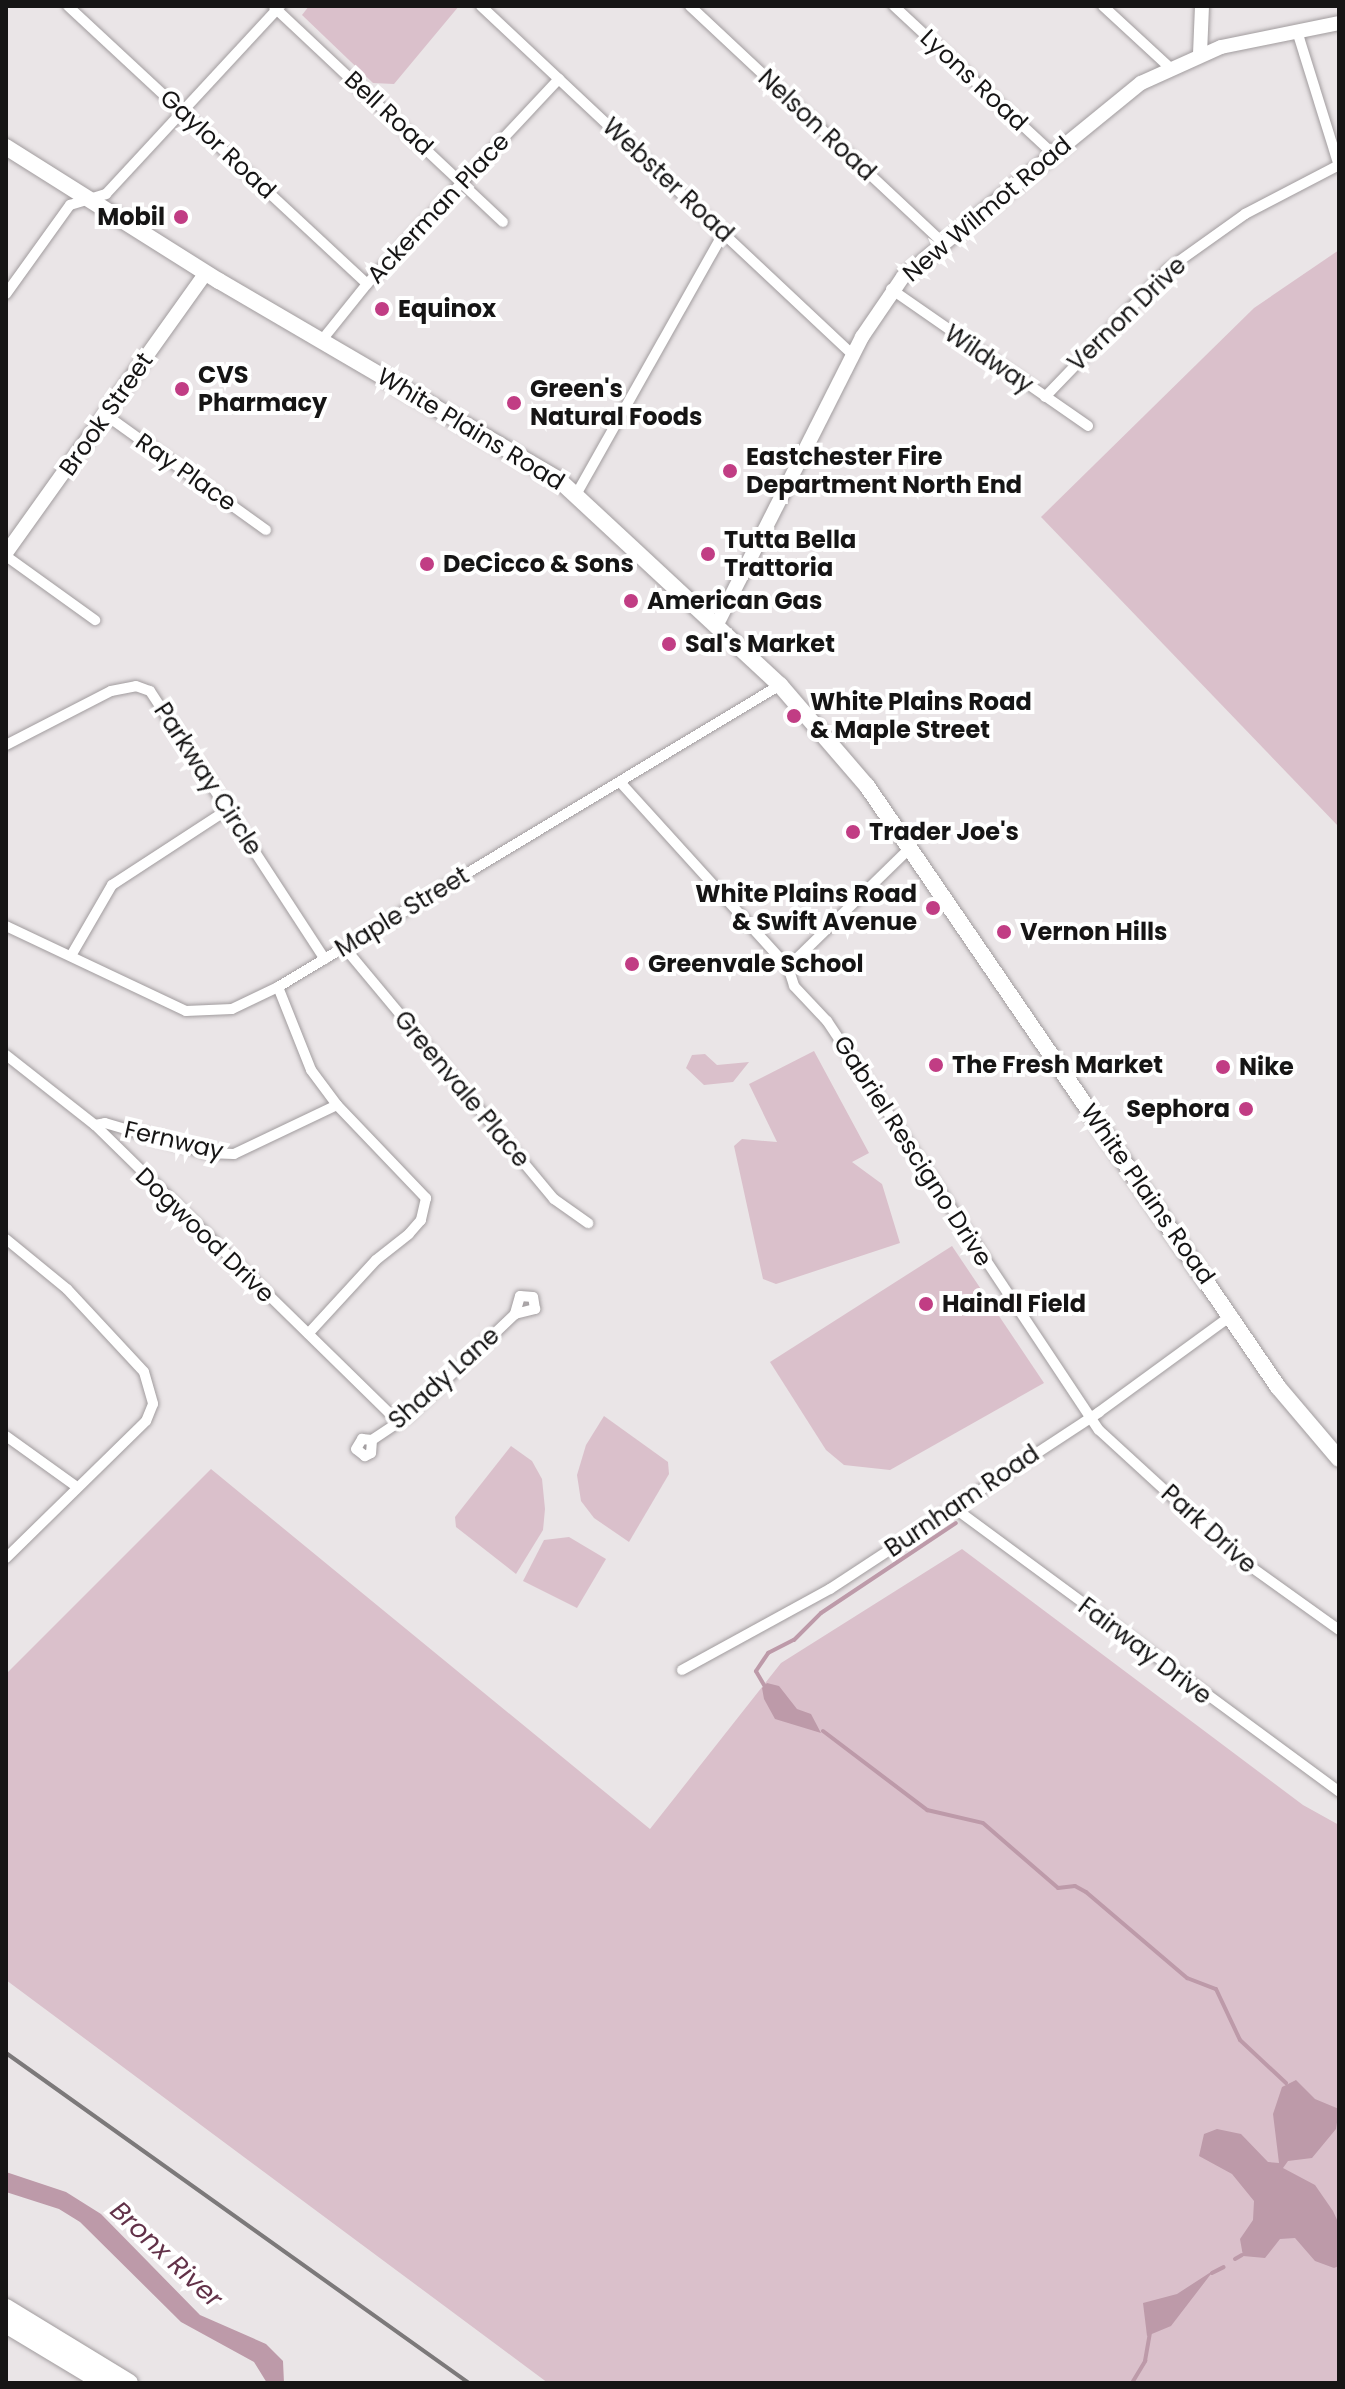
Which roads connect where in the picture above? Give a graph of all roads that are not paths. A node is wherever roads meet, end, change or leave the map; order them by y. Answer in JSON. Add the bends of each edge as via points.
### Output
{"nodes":[{"id":1,"x":68,"y":6,"type":"edge"},
{"id":2,"x":481,"y":6,"type":"edge"},
{"id":3,"x":690,"y":6,"type":"edge"},
{"id":4,"x":894,"y":6,"type":"edge"},
{"id":5,"x":1103,"y":6,"type":"edge"},
{"id":6,"x":1202,"y":6,"type":"edge"},
{"id":7,"x":277,"y":7,"type":"edge"},
{"id":8,"x":1339,"y":23,"type":"edge"},
{"id":9,"x":1297,"y":31,"type":"junction"},
{"id":10,"x":1200,"y":54,"type":"junction"},
{"id":11,"x":1169,"y":67,"type":"junction"},
{"id":12,"x":559,"y":79,"type":"junction"},
{"id":13,"x":183,"y":111,"type":"junction"},
{"id":14,"x":6,"y":147,"type":"edge"},
{"id":15,"x":1053,"y":154,"type":"junction"},
{"id":16,"x":1339,"y":165,"type":"edge"},
{"id":17,"x":463,"y":181,"type":"junction"},
{"id":18,"x":92,"y":200,"type":"junction"},
{"id":19,"x":503,"y":222,"type":"dead end"},
{"id":20,"x":724,"y":232,"type":"junction"},
{"id":21,"x":944,"y":244,"type":"junction"},
{"id":22,"x":206,"y":273,"type":"junction"},
{"id":23,"x":367,"y":284,"type":"junction"},
{"id":24,"x":891,"y":289,"type":"junction"},
{"id":25,"x":6,"y":294,"type":"edge"},
{"id":26,"x":322,"y":340,"type":"junction"},
{"id":27,"x":854,"y":356,"type":"junction"},
{"id":28,"x":1045,"y":397,"type":"junction"},
{"id":29,"x":106,"y":415,"type":"junction"},
{"id":30,"x":1088,"y":426,"type":"dead end"},
{"id":31,"x":577,"y":493,"type":"junction"},
{"id":32,"x":266,"y":530,"type":"dead end"},
{"id":33,"x":6,"y":555,"type":"edge"},
{"id":34,"x":95,"y":620,"type":"dead end"},
{"id":35,"x":716,"y":626,"type":"junction"},
{"id":36,"x":780,"y":685,"type":"junction"},
{"id":37,"x":6,"y":745,"type":"edge"},
{"id":38,"x":620,"y":782,"type":"junction"},
{"id":39,"x":227,"y":810,"type":"junction"},
{"id":40,"x":911,"y":847,"type":"junction"},
{"id":41,"x":6,"y":926,"type":"edge"},
{"id":42,"x":344,"y":947,"type":"junction"},
{"id":43,"x":72,"y":954,"type":"junction"},
{"id":44,"x":325,"y":959,"type":"junction"},
{"id":45,"x":788,"y":967,"type":"junction"},
{"id":46,"x":278,"y":987,"type":"junction"},
{"id":47,"x":6,"y":1055,"type":"edge"},
{"id":48,"x":337,"y":1105,"type":"junction"},
{"id":49,"x":95,"y":1125,"type":"junction"},
{"id":50,"x":588,"y":1223,"type":"dead end"},
{"id":51,"x":6,"y":1239,"type":"edge"},
{"id":52,"x":515,"y":1314,"type":"dead end"},
{"id":53,"x":1232,"y":1315,"type":"junction"},
{"id":54,"x":308,"y":1334,"type":"junction"},
{"id":55,"x":1090,"y":1417,"type":"junction"},
{"id":56,"x":398,"y":1422,"type":"junction"},
{"id":57,"x":6,"y":1436,"type":"edge"},
{"id":58,"x":372,"y":1440,"type":"dead end"},
{"id":59,"x":1339,"y":1459,"type":"edge"},
{"id":60,"x":77,"y":1487,"type":"junction"},
{"id":61,"x":953,"y":1507,"type":"junction"},
{"id":62,"x":6,"y":1558,"type":"edge"},
{"id":63,"x":1339,"y":1630,"type":"edge"},
{"id":64,"x":682,"y":1670,"type":"dead end"},
{"id":65,"x":1339,"y":1792,"type":"edge"},
{"id":66,"x":6,"y":2308,"type":"edge"},
{"id":67,"x":6,"y":2324,"type":"edge"},
{"id":68,"x":104,"y":2383,"type":"edge"},
{"id":69,"x":129,"y":2383,"type":"edge"}],
"edges":[{"from":1,"to":13,"type":"street","name":"Gaylor Road"},
{"from":2,"to":12,"type":"street","name":"Webster Road"},
{"from":3,"to":21,"type":"street","name":"Nelson Road"},
{"from":4,"to":15,"type":"street","name":"Lyons Road"},
{"from":5,"to":11,"type":"street"},
{"from":6,"to":10,"type":"street"},
{"from":7,"to":13,"type":"street"},
{"from":7,"to":17,"type":"street","name":"Bell Road"},
{"from":8,"to":9,"type":"street","name":"New Wilmot Road"},
{"from":9,"to":10,"type":"street","name":"New Wilmot Road"},
{"from":9,"to":16,"type":"street"},
{"from":10,"to":11,"type":"street","name":"New Wilmot Road"},
{"from":11,"to":15,"type":"street","name":"New Wilmot Road","via":[[1122,96]]},
{"from":12,"to":17,"type":"street","name":"Ackerman Place"},
{"from":12,"to":20,"type":"street","name":"Webster Road"},
{"from":13,"to":18,"type":"street","via":[[106,194]]},
{"from":13,"to":23,"type":"street","name":"Gaylor Road"},
{"from":14,"to":18,"type":"main road","name":"White Plains Road"},
{"from":15,"to":21,"type":"street","name":"New Wilmot Road"},
{"from":16,"to":28,"type":"street","name":"Vernon Drive","via":[[1245,214],[1168,269]]},
{"from":17,"to":19,"type":"street","name":"Bell Road"},
{"from":17,"to":23,"type":"street","name":"Ackerman Place"},
{"from":18,"to":22,"type":"main road","name":"White Plains Road"},
{"from":18,"to":25,"type":"street","via":[[70,205]]},
{"from":20,"to":27,"type":"street","name":"Webster Road"},
{"from":20,"to":31,"type":"street"},
{"from":21,"to":24,"type":"street","name":"New Wilmot Road"},
{"from":22,"to":26,"type":"main road","name":"White Plains Road"},
{"from":22,"to":29,"type":"street","name":"Brook Street"},
{"from":23,"to":26,"type":"street","name":"Ackerman Place"},
{"from":24,"to":27,"type":"street","name":"New Wilmot Road"},
{"from":24,"to":28,"type":"street","name":"Wildway"},
{"from":26,"to":31,"type":"main road","name":"White Plains Road"},
{"from":27,"to":35,"type":"street","name":"New Wilmot Road"},
{"from":28,"to":30,"type":"street","name":"Wildway"},
{"from":29,"to":32,"type":"street","name":"Ray Place"},
{"from":29,"to":33,"type":"street","name":"Brook Street"},
{"from":31,"to":35,"type":"main road","name":"White Plains Road"},
{"from":33,"to":34,"type":"street"},
{"from":35,"to":36,"type":"main road","name":"White Plains Road"},
{"from":36,"to":38,"type":"street","name":"Maple Street"},
{"from":36,"to":40,"type":"main road","name":"White Plains Road","via":[[836,745]]},
{"from":37,"to":39,"type":"street","name":"Parkway Circle","via":[[111,691],[144,688],[157,698]]},
{"from":38,"to":42,"type":"street","name":"Maple Street"},
{"from":38,"to":45,"type":"street","name":"Gabriel Rescigno Drive"},
{"from":39,"to":43,"type":"street","via":[[112,885]]},
{"from":39,"to":44,"type":"street","name":"Parkway Circle"},
{"from":40,"to":45,"type":"street"},
{"from":40,"to":53,"type":"main road","name":"White Plains Road"},
{"from":41,"to":43,"type":"street","name":"Maple Street"},
{"from":42,"to":44,"type":"street","name":"Maple Street"},
{"from":42,"to":50,"type":"street","name":"Greenvale Place","via":[[554,1199]]},
{"from":43,"to":46,"type":"street","name":"Maple Street","via":[[173,1006],[202,1014],[232,1009]]},
{"from":44,"to":46,"type":"street","name":"Maple Street"},
{"from":45,"to":55,"type":"street","name":"Gabriel Rescigno Drive","via":[[794,986],[827,1021]]},
{"from":46,"to":48,"type":"street","via":[[303,1056]]},
{"from":47,"to":49,"type":"street","name":"Dogwood Drive"},
{"from":48,"to":49,"type":"street","name":"Fernway","via":[[234,1154],[206,1153],[105,1123]]},
{"from":48,"to":54,"type":"street","via":[[422,1190],[426,1208],[409,1234],[376,1260]]},
{"from":49,"to":54,"type":"street","name":"Dogwood Drive"},
{"from":51,"to":60,"type":"street","via":[[67,1289],[150,1384],[153,1404],[146,1421]]},
{"from":52,"to":56,"type":"street","name":"Shady Lane","via":[[458,1373]]},
{"from":53,"to":55,"type":"street","name":"Burnham Road"},
{"from":53,"to":59,"type":"main road","name":"White Plains Road","via":[[1278,1387]]},
{"from":54,"to":56,"type":"street","name":"Dogwood Drive"},
{"from":55,"to":61,"type":"street","name":"Burnham Road"},
{"from":55,"to":63,"type":"street","name":"Park Drive","via":[[1108,1440],[1240,1559]]},
{"from":56,"to":58,"type":"street","name":"Shady Lane"},
{"from":57,"to":60,"type":"street"},
{"from":60,"to":62,"type":"street"},
{"from":61,"to":64,"type":"street","name":"Burnham Road","via":[[830,1589]]},
{"from":61,"to":65,"type":"street","name":"Fairway Drive"},
{"from":66,"to":69,"type":"highway"},
{"from":67,"to":68,"type":"highway"}]}
